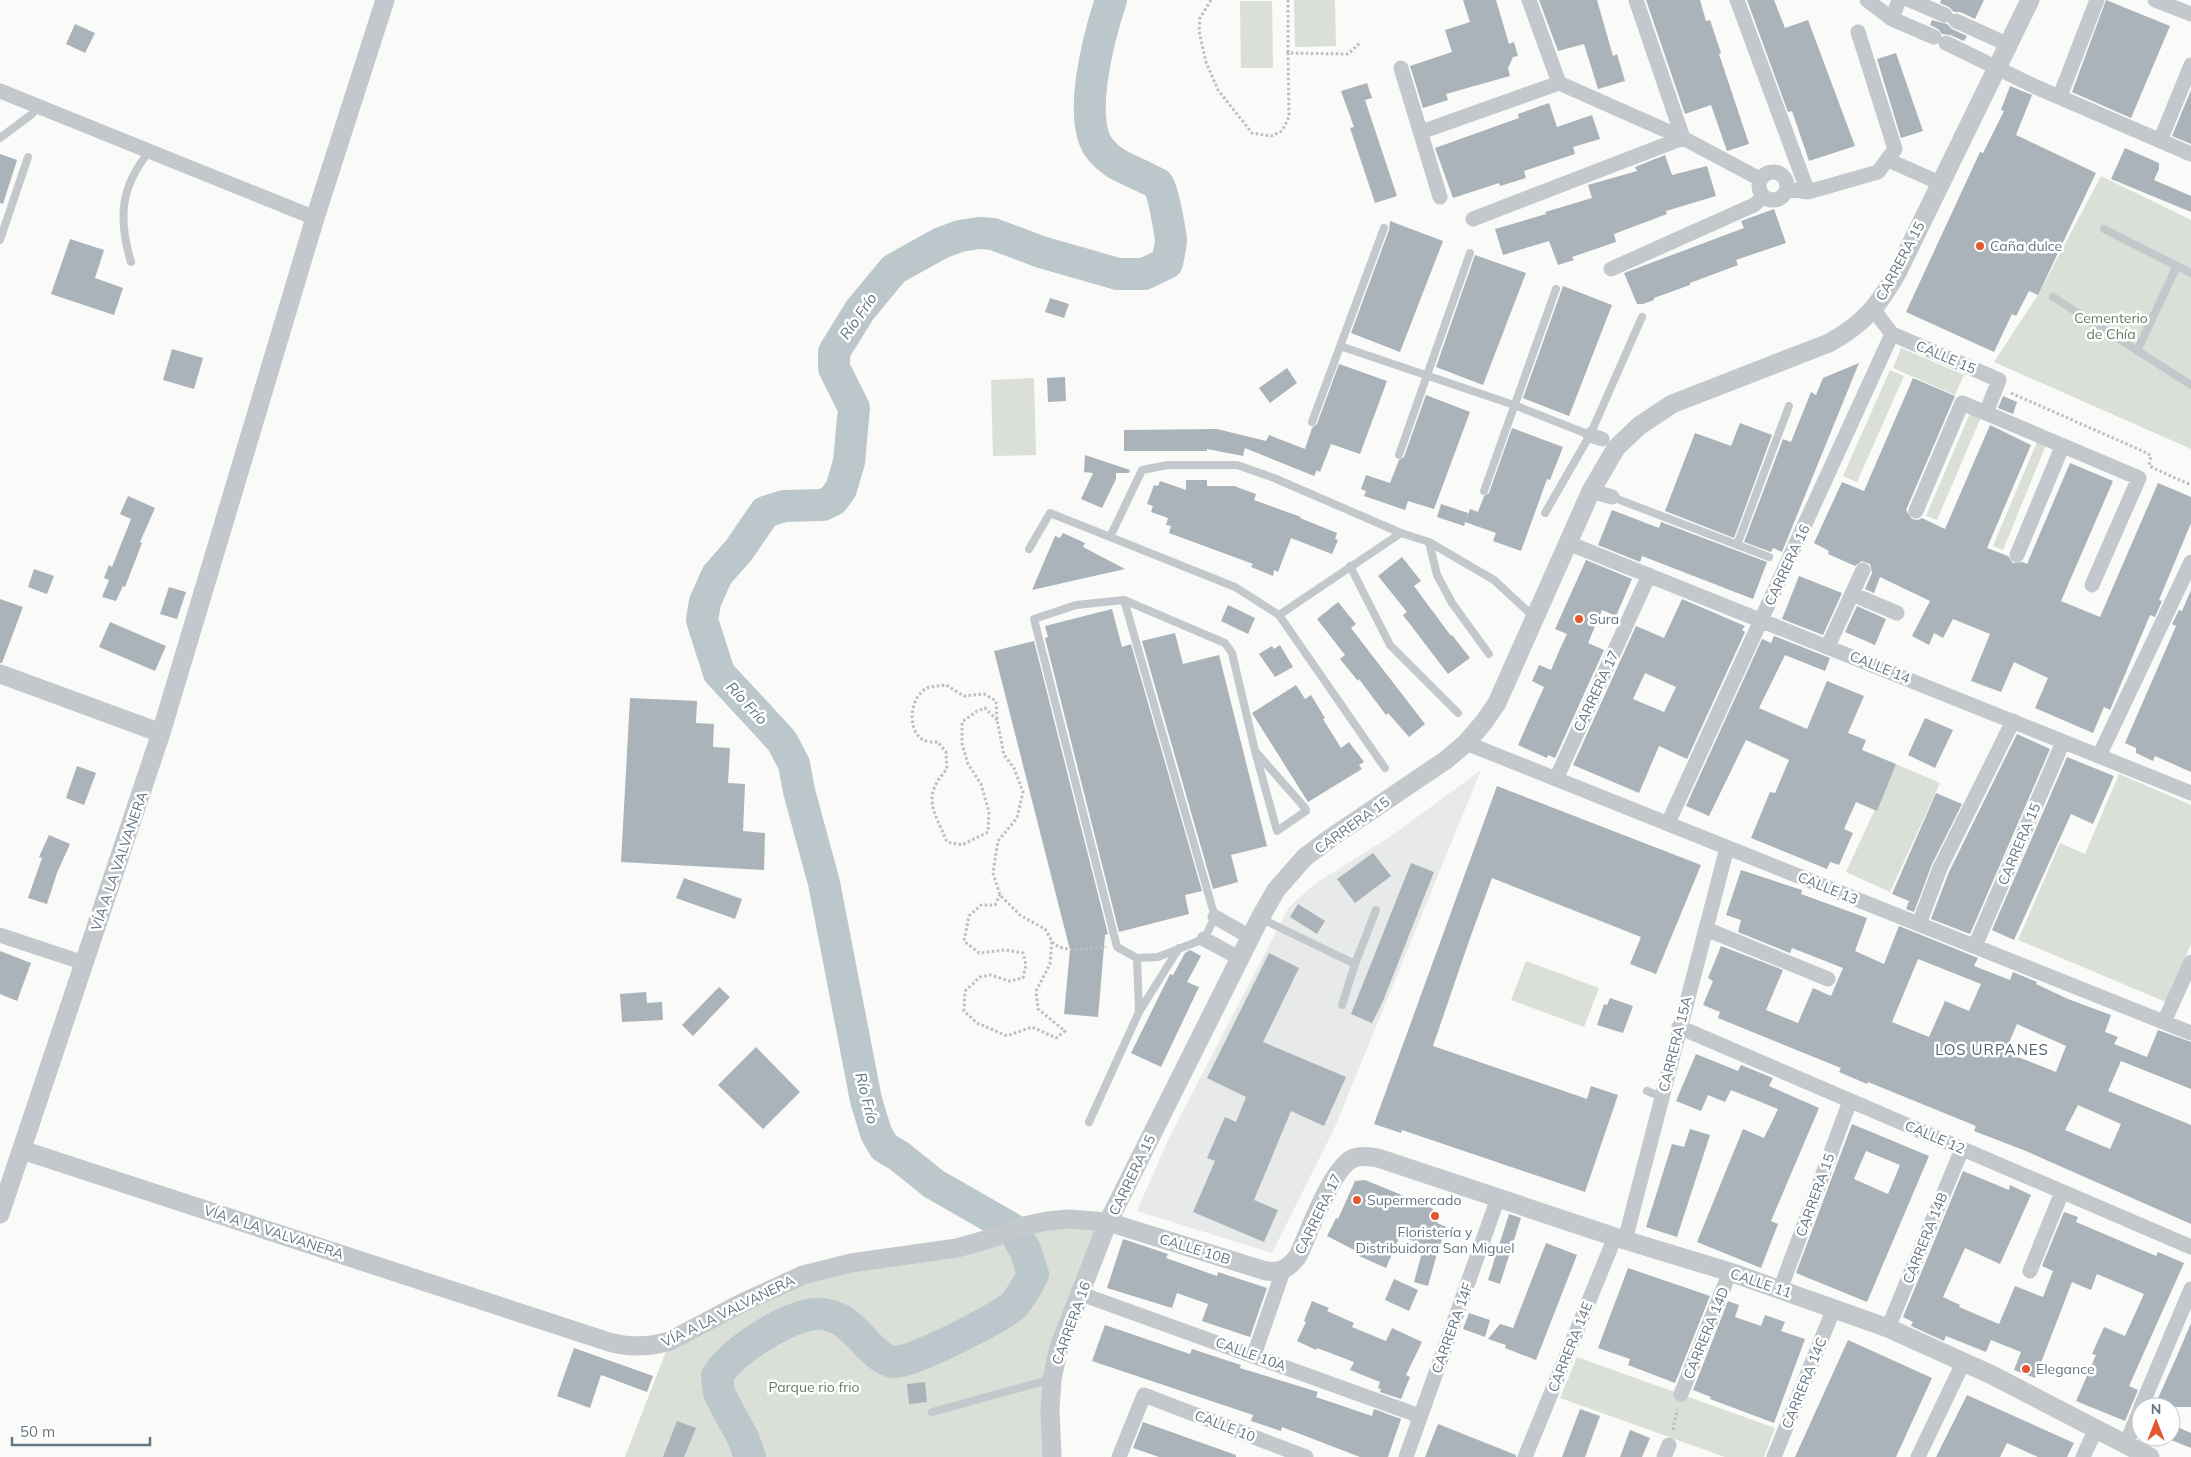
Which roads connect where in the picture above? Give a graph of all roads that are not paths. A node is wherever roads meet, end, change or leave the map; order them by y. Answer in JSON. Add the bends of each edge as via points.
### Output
{"nodes":[{"id":1,"x":385,"y":0,"type":"edge"},
{"id":2,"x":1530,"y":0,"type":"edge"},
{"id":3,"x":1636,"y":0,"type":"edge"},
{"id":4,"x":1737,"y":0,"type":"edge"},
{"id":5,"x":1867,"y":0,"type":"edge"},
{"id":6,"x":1899,"y":0,"type":"edge"},
{"id":7,"x":1910,"y":0,"type":"edge"},
{"id":8,"x":2030,"y":0,"type":"edge"},
{"id":9,"x":2097,"y":0,"type":"edge"},
{"id":10,"x":2159,"y":1,"type":"edge"},
{"id":11,"x":2191,"y":14,"type":"edge"},
{"id":12,"x":1892,"y":19,"type":"junction"},
{"id":13,"x":1858,"y":32,"type":"dead end"},
{"id":14,"x":2009,"y":45,"type":"junction"},
{"id":15,"x":2191,"y":65,"type":"edge"},
{"id":16,"x":1401,"y":68,"type":"dead end"},
{"id":17,"x":1997,"y":68,"type":"junction"},
{"id":18,"x":1559,"y":83,"type":"junction"},
{"id":19,"x":0,"y":90,"type":"edge"},
{"id":20,"x":2060,"y":96,"type":"junction"},
{"id":21,"x":38,"y":106,"type":"junction"},
{"id":22,"x":1421,"y":132,"type":"junction"},
{"id":23,"x":0,"y":138,"type":"edge"},
{"id":24,"x":1683,"y":138,"type":"junction"},
{"id":25,"x":2160,"y":141,"type":"junction"},
{"id":26,"x":150,"y":151,"type":"junction"},
{"id":27,"x":2191,"y":154,"type":"edge"},
{"id":28,"x":28,"y":157,"type":"dead end"},
{"id":29,"x":1888,"y":160,"type":"junction"},
{"id":30,"x":1760,"y":180,"type":"junction"},
{"id":31,"x":1940,"y":183,"type":"junction"},
{"id":32,"x":1788,"y":188,"type":"junction"},
{"id":33,"x":1808,"y":192,"type":"junction"},
{"id":34,"x":1440,"y":197,"type":"dead end"},
{"id":35,"x":1763,"y":197,"type":"junction"},
{"id":36,"x":315,"y":218,"type":"junction"},
{"id":37,"x":1473,"y":219,"type":"dead end"},
{"id":38,"x":1384,"y":228,"type":"dead end"},
{"id":39,"x":2104,"y":229,"type":"dead end"},
{"id":40,"x":0,"y":240,"type":"edge"},
{"id":41,"x":1470,"y":252,"type":"dead end"},
{"id":42,"x":131,"y":262,"type":"dead end"},
{"id":43,"x":2177,"y":266,"type":"junction"},
{"id":44,"x":1611,"y":269,"type":"dead end"},
{"id":45,"x":2191,"y":273,"type":"edge"},
{"id":46,"x":1556,"y":289,"type":"dead end"},
{"id":47,"x":2053,"y":297,"type":"dead end"},
{"id":48,"x":1873,"y":309,"type":"junction"},
{"id":49,"x":1642,"y":318,"type":"dead end"},
{"id":50,"x":1892,"y":334,"type":"junction"},
{"id":51,"x":1340,"y":346,"type":"junction"},
{"id":52,"x":2137,"y":350,"type":"junction"},
{"id":53,"x":1426,"y":374,"type":"junction"},
{"id":54,"x":2191,"y":385,"type":"edge"},
{"id":55,"x":1514,"y":405,"type":"junction"},
{"id":56,"x":1789,"y":406,"type":"dead end"},
{"id":57,"x":1986,"y":413,"type":"junction"},
{"id":58,"x":1312,"y":422,"type":"dead end"},
{"id":59,"x":1603,"y":441,"type":"junction"},
{"id":60,"x":2062,"y":447,"type":"junction"},
{"id":61,"x":1399,"y":455,"type":"dead end"},
{"id":62,"x":1484,"y":491,"type":"dead end"},
{"id":63,"x":1591,"y":491,"type":"junction"},
{"id":64,"x":1612,"y":497,"type":"joint"},
{"id":65,"x":1916,"y":511,"type":"dead end"},
{"id":66,"x":1545,"y":513,"type":"dead end"},
{"id":67,"x":1401,"y":533,"type":"junction"},
{"id":68,"x":1110,"y":537,"type":"junction"},
{"id":69,"x":1429,"y":542,"type":"junction"},
{"id":70,"x":1568,"y":544,"type":"junction"},
{"id":71,"x":1737,"y":545,"type":"junction"},
{"id":72,"x":1029,"y":549,"type":"dead end"},
{"id":73,"x":2017,"y":555,"type":"dead end"},
{"id":74,"x":1769,"y":557,"type":"dead end"},
{"id":75,"x":2191,"y":562,"type":"edge"},
{"id":76,"x":1350,"y":566,"type":"junction"},
{"id":77,"x":1863,"y":570,"type":"dead end"},
{"id":78,"x":1649,"y":575,"type":"junction"},
{"id":79,"x":2092,"y":585,"type":"dead end"},
{"id":80,"x":1852,"y":594,"type":"junction"},
{"id":81,"x":1124,"y":600,"type":"junction"},
{"id":82,"x":1897,"y":613,"type":"dead end"},
{"id":83,"x":1279,"y":615,"type":"junction"},
{"id":84,"x":1535,"y":618,"type":"junction"},
{"id":85,"x":1762,"y":620,"type":"junction"},
{"id":86,"x":1828,"y":646,"type":"junction"},
{"id":87,"x":1489,"y":654,"type":"dead end"},
{"id":88,"x":0,"y":674,"type":"edge"},
{"id":89,"x":1458,"y":713,"type":"dead end"},
{"id":90,"x":2013,"y":721,"type":"junction"},
{"id":91,"x":161,"y":733,"type":"junction"},
{"id":92,"x":2063,"y":742,"type":"junction"},
{"id":93,"x":1466,"y":743,"type":"junction"},
{"id":94,"x":1255,"y":751,"type":"junction"},
{"id":95,"x":2099,"y":756,"type":"junction"},
{"id":96,"x":1385,"y":768,"type":"dead end"},
{"id":97,"x":1556,"y":778,"type":"junction"},
{"id":98,"x":2191,"y":793,"type":"edge"},
{"id":99,"x":1668,"y":823,"type":"junction"},
{"id":100,"x":1727,"y":848,"type":"junction"},
{"id":101,"x":1376,"y":910,"type":"dead end"},
{"id":102,"x":1215,"y":918,"type":"junction"},
{"id":103,"x":1260,"y":918,"type":"junction"},
{"id":104,"x":1919,"y":924,"type":"junction"},
{"id":105,"x":1706,"y":929,"type":"junction"},
{"id":106,"x":0,"y":935,"type":"edge"},
{"id":107,"x":1250,"y":938,"type":"junction"},
{"id":108,"x":1204,"y":939,"type":"junction"},
{"id":109,"x":1975,"y":946,"type":"junction"},
{"id":110,"x":1179,"y":948,"type":"junction"},
{"id":111,"x":1137,"y":958,"type":"junction"},
{"id":112,"x":1240,"y":958,"type":"junction"},
{"id":113,"x":2191,"y":962,"type":"edge"},
{"id":114,"x":84,"y":963,"type":"junction"},
{"id":115,"x":1355,"y":964,"type":"junction"},
{"id":116,"x":1828,"y":979,"type":"dead end"},
{"id":117,"x":1342,"y":1005,"type":"dead end"},
{"id":118,"x":1139,"y":1012,"type":"junction"},
{"id":119,"x":2164,"y":1022,"type":"junction"},
{"id":120,"x":1679,"y":1027,"type":"junction"},
{"id":121,"x":2191,"y":1033,"type":"edge"},
{"id":122,"x":1646,"y":1091,"type":"dead end"},
{"id":123,"x":1662,"y":1097,"type":"junction"},
{"id":124,"x":1850,"y":1101,"type":"junction"},
{"id":125,"x":1088,"y":1122,"type":"dead end"},
{"id":126,"x":1962,"y":1149,"type":"junction"},
{"id":127,"x":22,"y":1150,"type":"junction"},
{"id":128,"x":1354,"y":1158,"type":"joint"},
{"id":129,"x":2062,"y":1192,"type":"junction"},
{"id":130,"x":1498,"y":1198,"type":"junction"},
{"id":131,"x":0,"y":1214,"type":"edge"},
{"id":132,"x":1108,"y":1222,"type":"junction"},
{"id":133,"x":1620,"y":1239,"type":"junction"},
{"id":134,"x":2191,"y":1248,"type":"edge"},
{"id":135,"x":1283,"y":1270,"type":"junction"},
{"id":136,"x":2030,"y":1271,"type":"dead end"},
{"id":137,"x":1730,"y":1272,"type":"junction"},
{"id":138,"x":2191,"y":1289,"type":"edge"},
{"id":139,"x":1780,"y":1290,"type":"junction"},
{"id":140,"x":1081,"y":1294,"type":"junction"},
{"id":141,"x":1834,"y":1308,"type":"junction"},
{"id":142,"x":1888,"y":1328,"type":"junction"},
{"id":143,"x":1254,"y":1356,"type":"junction"},
{"id":144,"x":1964,"y":1361,"type":"junction"},
{"id":145,"x":1052,"y":1378,"type":"junction"},
{"id":146,"x":1681,"y":1394,"type":"road end"},
{"id":147,"x":2146,"y":1397,"type":"edge"},
{"id":148,"x":932,"y":1412,"type":"dead end"},
{"id":149,"x":1420,"y":1416,"type":"junction"},
{"id":150,"x":2096,"y":1429,"type":"junction"},
{"id":151,"x":2131,"y":1432,"type":"edge"},
{"id":152,"x":2126,"y":1444,"type":"junction"},
{"id":153,"x":1052,"y":1457,"type":"edge"},
{"id":154,"x":1118,"y":1457,"type":"edge"},
{"id":155,"x":1306,"y":1457,"type":"edge"},
{"id":156,"x":1406,"y":1457,"type":"edge"},
{"id":157,"x":1525,"y":1457,"type":"edge"},
{"id":158,"x":1774,"y":1457,"type":"edge"},
{"id":159,"x":1918,"y":1457,"type":"edge"},
{"id":160,"x":2083,"y":1457,"type":"edge"},
{"id":161,"x":2150,"y":1457,"type":"edge"}],
"edges":[{"from":1,"to":36,"type":"street","name":"VÍA A LA VALVANERA"},
{"from":2,"to":18,"type":"street"},
{"from":3,"to":24,"type":"street"},
{"from":4,"to":33,"type":"street"},
{"from":5,"to":12,"type":"street"},
{"from":6,"to":12,"type":"street"},
{"from":7,"to":14,"type":"street"},
{"from":8,"to":14,"type":"street","name":"CARRERA 15"},
{"from":9,"to":20,"type":"street"},
{"from":10,"to":11,"type":"street"},
{"from":12,"to":17,"type":"street"},
{"from":13,"to":29,"type":"street","via":[[1895,149]]},
{"from":14,"to":17,"type":"street","name":"CARRERA 15"},
{"from":15,"to":25,"type":"street"},
{"from":16,"to":22,"type":"street"},
{"from":17,"to":20,"type":"street"},
{"from":17,"to":31,"type":"street","name":"CARRERA 15"},
{"from":18,"to":22,"type":"street"},
{"from":18,"to":24,"type":"street"},
{"from":19,"to":21,"type":"street"},
{"from":20,"to":25,"type":"street"},
{"from":21,"to":23,"type":"lane"},
{"from":21,"to":26,"type":"street"},
{"from":22,"to":34,"type":"street"},
{"from":24,"to":30,"type":"street"},
{"from":24,"to":37,"type":"street"},
{"from":25,"to":27,"type":"street"},
{"from":26,"to":36,"type":"street"},
{"from":26,"to":42,"type":"lane","via":[[137,166],[127,188],[122,213],[124,238]]},
{"from":28,"to":40,"type":"lane"},
{"from":29,"to":31,"type":"street"},
{"from":29,"to":33,"type":"street","via":[[1878,172]]},
{"from":30,"to":32,"type":"street","via":[[1771,172],[1778,172],[1784,176]]},
{"from":30,"to":35,"type":"street","via":[[1759,192]]},
{"from":31,"to":48,"type":"street","name":"CARRERA 15","via":[[1897,274]]},
{"from":32,"to":33,"type":"street"},
{"from":32,"to":35,"type":"street","via":[[1775,201]]},
{"from":35,"to":44,"type":"street","via":[[1754,205]]},
{"from":36,"to":91,"type":"street","name":"VÍA A LA VALVANERA"},
{"from":38,"to":51,"type":"lane"},
{"from":39,"to":43,"type":"lane"},
{"from":41,"to":53,"type":"lane"},
{"from":43,"to":45,"type":"lane"},
{"from":43,"to":52,"type":"lane"},
{"from":46,"to":55,"type":"lane"},
{"from":47,"to":52,"type":"lane"},
{"from":48,"to":50,"type":"street"},
{"from":48,"to":59,"type":"street","name":"CARRERA 15","via":[[1853,329],[1829,343],[1672,404],[1639,426]]},
{"from":49,"to":59,"type":"lane"},
{"from":50,"to":57,"type":"street","name":"CALLE 15","via":[[1998,383]]},
{"from":50,"to":85,"type":"street","name":"CARRERA 16"},
{"from":51,"to":53,"type":"lane"},
{"from":51,"to":58,"type":"lane"},
{"from":52,"to":54,"type":"lane"},
{"from":53,"to":55,"type":"lane"},
{"from":53,"to":61,"type":"lane"},
{"from":55,"to":59,"type":"lane"},
{"from":55,"to":62,"type":"lane"},
{"from":56,"to":71,"type":"lane"},
{"from":57,"to":60,"type":"street"},
{"from":57,"to":65,"type":"street","via":[[1962,403]]},
{"from":59,"to":63,"type":"street","name":"CARRERA 15"},
{"from":59,"to":66,"type":"lane"},
{"from":60,"to":73,"type":"street"},
{"from":60,"to":79,"type":"street","via":[[2138,478]]},
{"from":63,"to":64,"type":"street"},
{"from":63,"to":70,"type":"street","name":"CARRERA 15"},
{"from":64,"to":71,"type":"lane"},
{"from":67,"to":68,"type":"lane","via":[[1237,465],[1168,465],[1142,470]]},
{"from":67,"to":69,"type":"lane"},
{"from":67,"to":76,"type":"lane"},
{"from":68,"to":72,"type":"lane","via":[[1050,513]]},
{"from":68,"to":83,"type":"lane","via":[[1235,587]]},
{"from":69,"to":84,"type":"lane","via":[[1494,580]]},
{"from":69,"to":87,"type":"lane","via":[[1437,575],[1452,603]]},
{"from":70,"to":78,"type":"street","name":"CALLE 14"},
{"from":70,"to":84,"type":"street","name":"CARRERA 15"},
{"from":71,"to":74,"type":"lane"},
{"from":75,"to":95,"type":"street"},
{"from":76,"to":83,"type":"lane"},
{"from":76,"to":89,"type":"lane","via":[[1390,645]]},
{"from":77,"to":80,"type":"street"},
{"from":78,"to":85,"type":"street","name":"CALLE 14"},
{"from":78,"to":97,"type":"street","name":"CARRERA 17"},
{"from":80,"to":82,"type":"street"},
{"from":80,"to":86,"type":"street"},
{"from":81,"to":94,"type":"lane","via":[[1225,643],[1232,653]]},
{"from":81,"to":102,"type":"lane"},
{"from":81,"to":111,"type":"lane","via":[[1076,605],[1034,619],[1116,947]]},
{"from":83,"to":96,"type":"lane"},
{"from":84,"to":93,"type":"street","name":"CARRERA 15","via":[[1496,703]]},
{"from":85,"to":86,"type":"street","name":"CALLE 14"},
{"from":85,"to":99,"type":"street","name":"CARRERA 16"},
{"from":86,"to":90,"type":"street","name":"CALLE 14"},
{"from":88,"to":91,"type":"street"},
{"from":90,"to":92,"type":"street","name":"CALLE 14"},
{"from":90,"to":104,"type":"street","via":[[1940,868]]},
{"from":91,"to":114,"type":"street","name":"VÍA A LA VALVANERA"},
{"from":92,"to":95,"type":"street","name":"CALLE 14"},
{"from":92,"to":109,"type":"street","name":"CARRERA 15"},
{"from":93,"to":97,"type":"street","name":"CALLE 13"},
{"from":93,"to":103,"type":"street","name":"CARRERA 15","via":[[1306,857],[1276,890]]},
{"from":94,"to":94,"type":"lane","via":[[1257,760],[1277,831],[1306,811]]},
{"from":95,"to":98,"type":"street","name":"CALLE 14"},
{"from":97,"to":99,"type":"street","name":"CALLE 13"},
{"from":99,"to":100,"type":"street","name":"CALLE 13"},
{"from":100,"to":104,"type":"street","name":"CALLE 13"},
{"from":100,"to":105,"type":"street","name":"CARRERA 15A"},
{"from":101,"to":115,"type":"lane"},
{"from":102,"to":107,"type":"street"},
{"from":102,"to":108,"type":"lane"},
{"from":103,"to":107,"type":"street","name":"CARRERA 15"},
{"from":103,"to":115,"type":"lane"},
{"from":104,"to":109,"type":"street","name":"CALLE 13"},
{"from":105,"to":116,"type":"street"},
{"from":105,"to":120,"type":"street","name":"CARRERA 15A"},
{"from":106,"to":114,"type":"street"},
{"from":107,"to":112,"type":"street","name":"CARRERA 15"},
{"from":108,"to":110,"type":"lane"},
{"from":108,"to":112,"type":"street"},
{"from":109,"to":119,"type":"street","name":"CALLE 13"},
{"from":110,"to":111,"type":"lane","via":[[1158,958]]},
{"from":110,"to":118,"type":"lane"},
{"from":111,"to":118,"type":"lane"},
{"from":112,"to":132,"type":"street","name":"CARRERA 15"},
{"from":113,"to":119,"type":"street"},
{"from":114,"to":127,"type":"street","name":"VÍA A LA VALVANERA"},
{"from":115,"to":117,"type":"lane"},
{"from":118,"to":125,"type":"lane"},
{"from":119,"to":121,"type":"street","name":"CALLE 13"},
{"from":120,"to":123,"type":"street","name":"CARRERA 15A"},
{"from":120,"to":124,"type":"street","name":"CALLE 12"},
{"from":122,"to":123,"type":"lane"},
{"from":123,"to":133,"type":"street","name":"CARRERA 15A"},
{"from":124,"to":126,"type":"street","name":"CALLE 12"},
{"from":124,"to":139,"type":"street","name":"CARRERA 15"},
{"from":126,"to":129,"type":"street","name":"CALLE 12"},
{"from":126,"to":142,"type":"street","name":"CARRERA 14B"},
{"from":127,"to":131,"type":"street"},
{"from":127,"to":132,"type":"street","name":"VÍA A LA VALVANERA","via":[[609,1342],[636,1347],[670,1341],[782,1284],[821,1269],[957,1248],[1028,1225],[1069,1219]]},
{"from":128,"to":130,"type":"street","name":"CALLE 11","via":[[1378,1158]]},
{"from":128,"to":135,"type":"street","name":"CARRERA 17","via":[[1339,1170],[1298,1256]]},
{"from":129,"to":134,"type":"street","name":"CALLE 12"},
{"from":129,"to":136,"type":"street"},
{"from":130,"to":133,"type":"street","name":"CALLE 11"},
{"from":130,"to":149,"type":"street","name":"CARRERA 14F"},
{"from":132,"to":135,"type":"street","name":"CALLE 10B","via":[[1266,1271]]},
{"from":132,"to":140,"type":"street","name":"CARRERA 16"},
{"from":133,"to":137,"type":"street","name":"CALLE 11"},
{"from":133,"to":157,"type":"street","name":"CARRERA 14E"},
{"from":135,"to":143,"type":"street"},
{"from":137,"to":139,"type":"street","name":"CALLE 11"},
{"from":137,"to":146,"type":"street","name":"CARRERA 14D"},
{"from":138,"to":147,"type":"street"},
{"from":139,"to":141,"type":"street","name":"CALLE 11"},
{"from":140,"to":143,"type":"street","name":"CALLE 10A"},
{"from":140,"to":145,"type":"street","name":"CARRERA 16","via":[[1059,1347]]},
{"from":141,"to":142,"type":"street","name":"CALLE 11"},
{"from":141,"to":158,"type":"street","name":"CARRERA 14C"},
{"from":142,"to":144,"type":"street","name":"CALLE 11"},
{"from":143,"to":149,"type":"street","name":"CALLE 10A"},
{"from":144,"to":150,"type":"street","name":"CALLE 11"},
{"from":144,"to":159,"type":"street"},
{"from":145,"to":148,"type":"lane"},
{"from":145,"to":153,"type":"street","name":"CARRERA 16"},
{"from":149,"to":156,"type":"street","name":"CARRERA 14F"},
{"from":150,"to":152,"type":"street","name":"CALLE 11"},
{"from":150,"to":160,"type":"street"},
{"from":151,"to":152,"type":"street"},
{"from":152,"to":161,"type":"street","name":"CALLE 11"},
{"from":154,"to":155,"type":"street","name":"CALLE 10","via":[[1144,1395]]}]}
